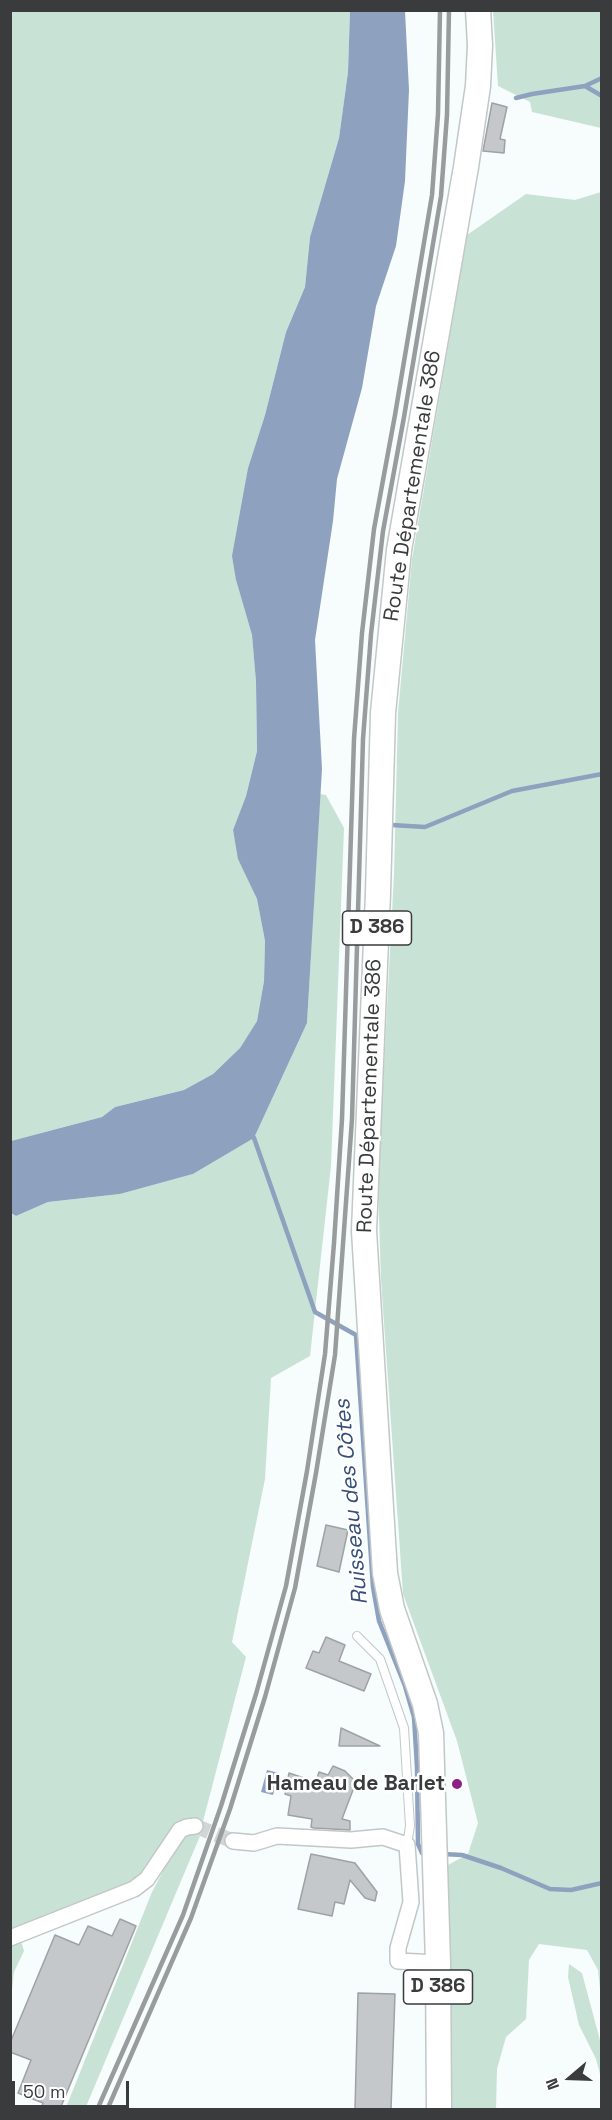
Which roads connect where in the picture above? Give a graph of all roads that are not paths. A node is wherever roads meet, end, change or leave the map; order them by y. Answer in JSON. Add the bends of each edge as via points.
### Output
{"nodes":[{"id":1,"x":478,"y":10,"type":"edge"},
{"id":2,"x":357,"y":1636,"type":"dead end"},
{"id":3,"x":195,"y":1826,"type":"dead end"},
{"id":4,"x":233,"y":1841,"type":"tunnel mouth"},
{"id":5,"x":407,"y":1845,"type":"junction"},
{"id":6,"x":10,"y":1938,"type":"edge"},
{"id":7,"x":438,"y":1964,"type":"junction"},
{"id":8,"x":439,"y":2109,"type":"edge"}],
"edges":[{"from":1,"to":7,"type":"main road","name":"Route Départementale 386","number":"D 386","via":[[478,86],[399,550],[384,702],[364,1231],[385,1573],[392,1609],[425,1704],[431,1734]]},
{"from":2,"to":5,"type":"lane","via":[[380,1659],[404,1728],[410,1826]]},
{"from":3,"to":6,"type":"street","via":[[180,1830],[147,1879],[134,1889]]},
{"from":4,"to":5,"type":"street","via":[[254,1843],[277,1836],[351,1840],[383,1837]]},
{"from":5,"to":7,"type":"street","via":[[411,1902],[398,1947],[398,1961]]},
{"from":7,"to":8,"type":"main road","name":"Route Départementale 386","number":"D 386"}]}
